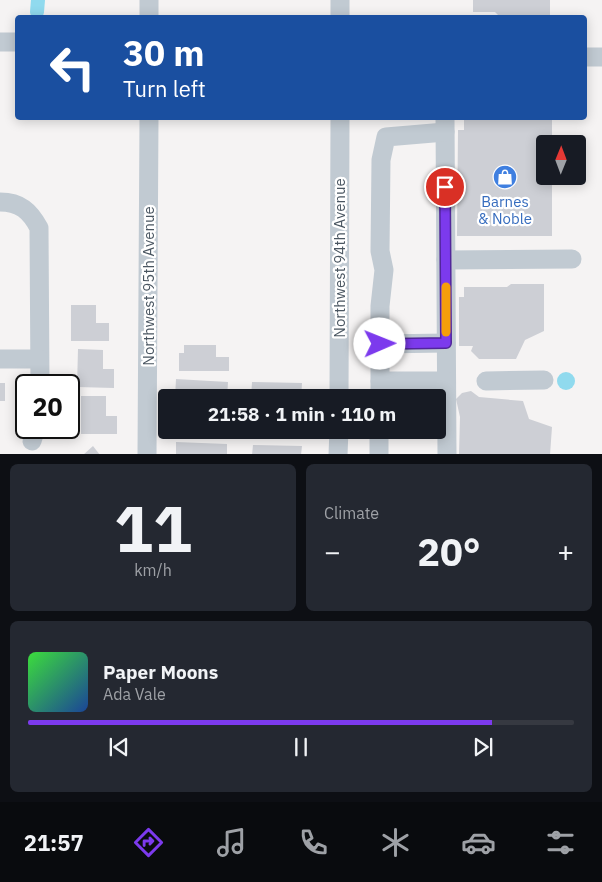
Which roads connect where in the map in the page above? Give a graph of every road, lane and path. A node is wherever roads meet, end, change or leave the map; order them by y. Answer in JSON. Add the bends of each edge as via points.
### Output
{"nodes":[{"id":1,"x":149,"y":0,"type":"edge"},
{"id":2,"x":340,"y":0,"type":"edge"},
{"id":3,"x":149,"y":15,"type":"edge"},
{"id":4,"x":340,"y":15,"type":"edge"},
{"id":5,"x":0,"y":42,"type":"edge"},
{"id":6,"x":15,"y":42,"type":"edge"},
{"id":7,"x":587,"y":57,"type":"edge"},
{"id":8,"x":602,"y":57,"type":"edge"},
{"id":9,"x":149,"y":120,"type":"edge"},
{"id":10,"x":340,"y":120,"type":"edge"},
{"id":11,"x":445,"y":125,"type":"edge"},
{"id":12,"x":0,"y":202,"type":"edge"},
{"id":13,"x":446,"y":260,"type":"junction"},
{"id":14,"x":572,"y":260,"type":"dead end"},
{"id":15,"x":446,"y":343,"type":"junction"},
{"id":16,"x":380,"y":344,"type":"junction"},
{"id":17,"x":0,"y":359,"type":"edge"},
{"id":18,"x":39,"y":359,"type":"junction"},
{"id":19,"x":40,"y":374,"type":"edge"},
{"id":20,"x":544,"y":380,"type":"dead end"},
{"id":21,"x":446,"y":381,"type":"junction"},
{"id":22,"x":486,"y":381,"type":"dead end"},
{"id":23,"x":339,"y":389,"type":"edge"},
{"id":24,"x":380,"y":389,"type":"edge"},
{"id":25,"x":338,"y":439,"type":"edge"},
{"id":26,"x":380,"y":439,"type":"edge"},
{"id":27,"x":147,"y":454,"type":"edge"},
{"id":28,"x":338,"y":454,"type":"edge"},
{"id":29,"x":379,"y":454,"type":"edge"},
{"id":30,"x":447,"y":454,"type":"edge"}],
"edges":[{"from":1,"to":3,"type":"street"},
{"from":2,"to":4,"type":"street"},
{"from":5,"to":6,"type":"street"},
{"from":7,"to":8,"type":"street"},
{"from":9,"to":27,"type":"street","name":"Northwest 95th Avenue"},
{"from":10,"to":23,"type":"street","name":"Northwest 94th Avenue"},
{"from":11,"to":13,"type":"street"},
{"from":11,"to":16,"type":"street","via":[[386,137],[381,160],[380,251],[384,270]]},
{"from":12,"to":18,"type":"street","via":[[12,202],[30,211],[39,228]]},
{"from":13,"to":14,"type":"street"},
{"from":13,"to":15,"type":"street"},
{"from":15,"to":16,"type":"street"},
{"from":15,"to":21,"type":"street"},
{"from":16,"to":24,"type":"street"},
{"from":17,"to":18,"type":"street"},
{"from":18,"to":19,"type":"street"},
{"from":20,"to":22,"type":"street"},
{"from":21,"to":24,"type":"street"},
{"from":21,"to":30,"type":"street"},
{"from":25,"to":28,"type":"street"},
{"from":26,"to":29,"type":"street"}]}
